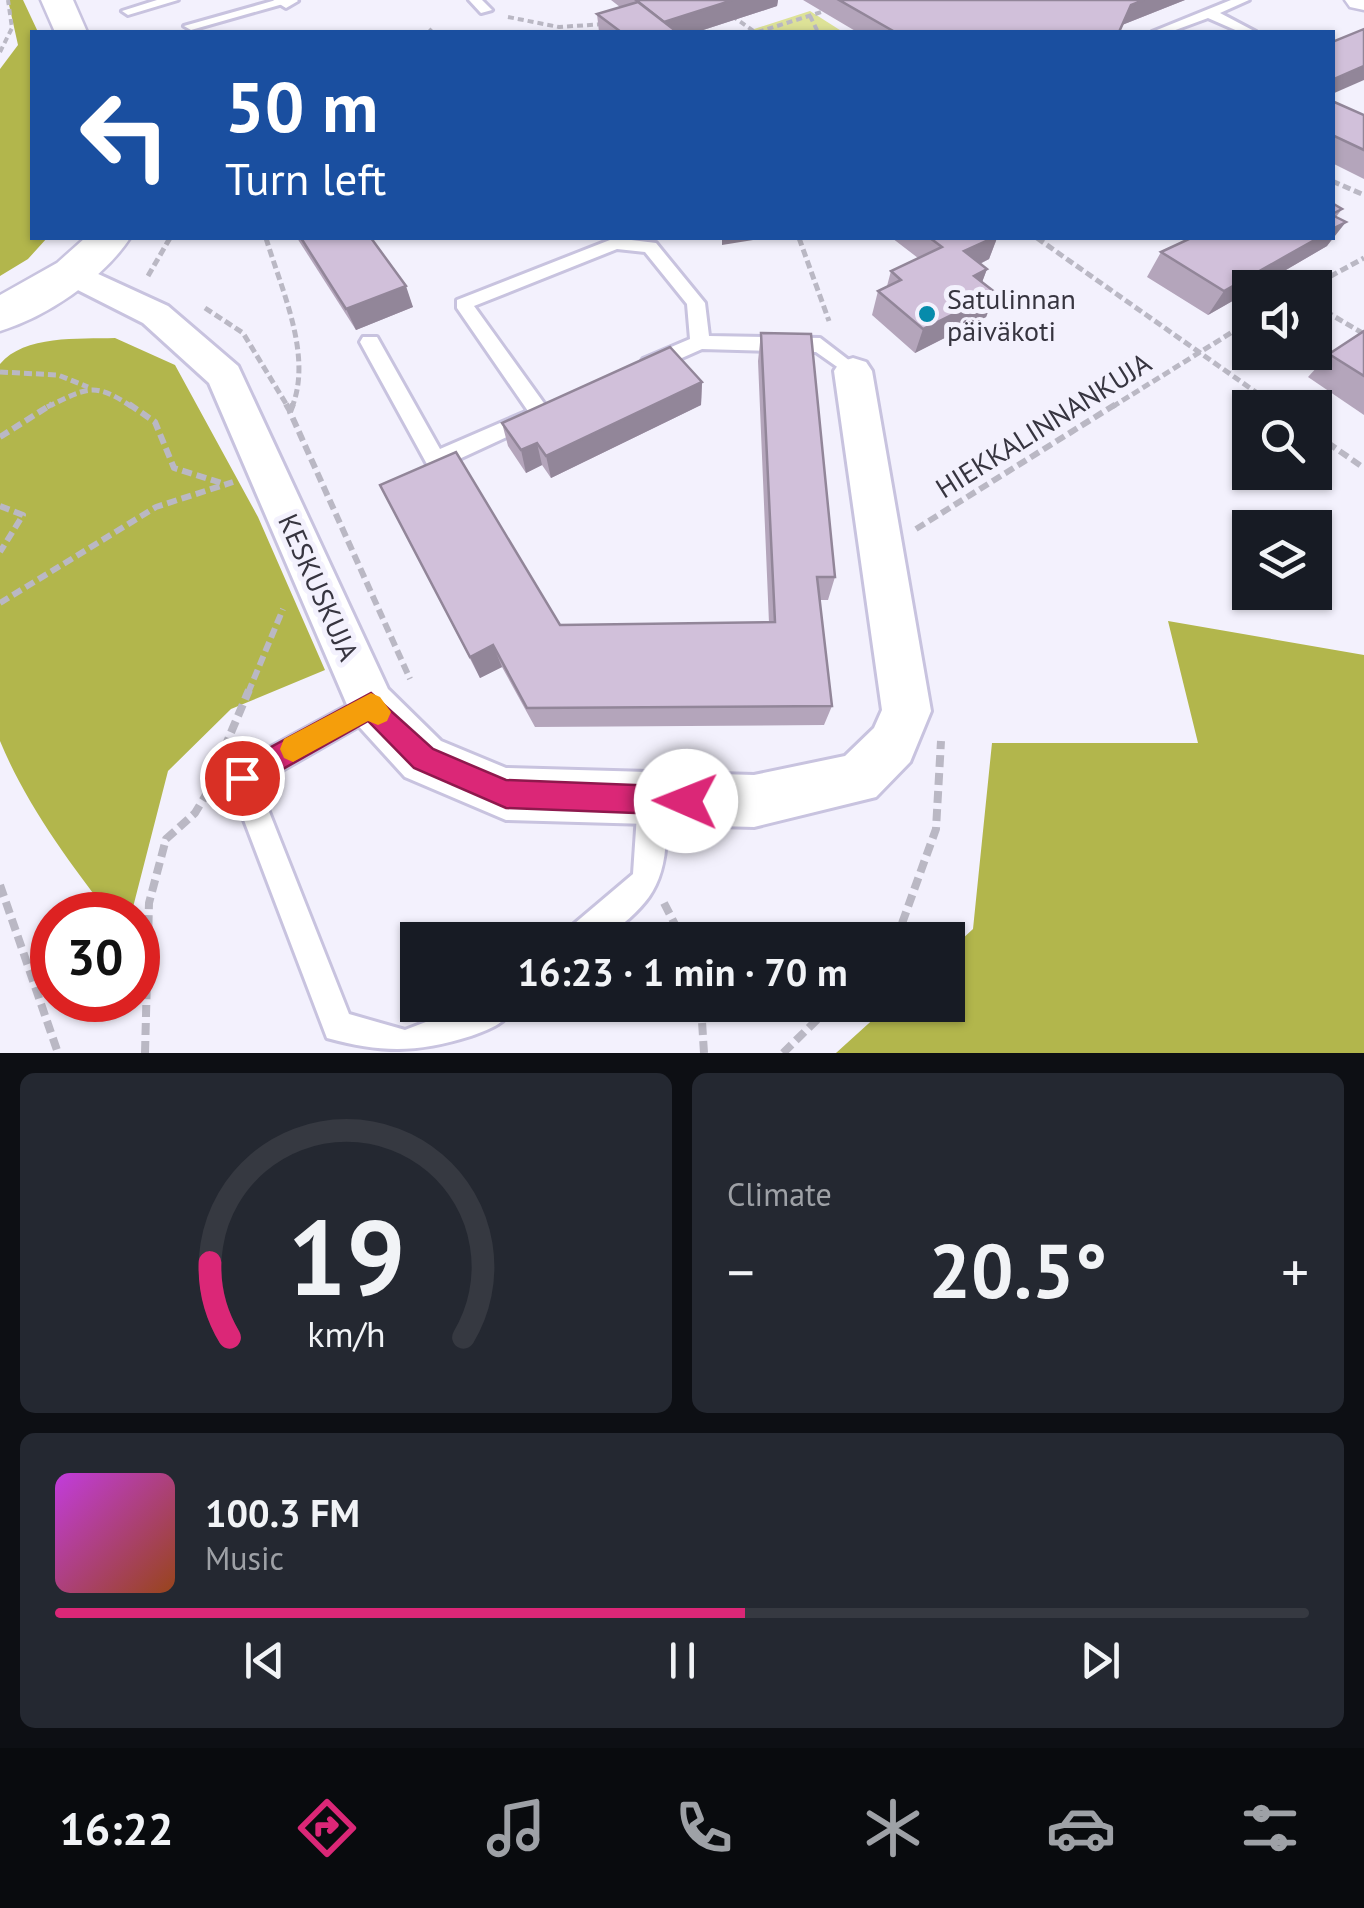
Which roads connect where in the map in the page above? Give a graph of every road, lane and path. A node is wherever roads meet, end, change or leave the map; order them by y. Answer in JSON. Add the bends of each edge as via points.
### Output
{"nodes":[{"id":1,"x":8,"y":0,"type":"edge"},
{"id":2,"x":56,"y":0,"type":"edge"},
{"id":3,"x":172,"y":0,"type":"edge"},
{"id":4,"x":287,"y":0,"type":"edge"},
{"id":5,"x":1243,"y":0,"type":"edge"},
{"id":6,"x":480,"y":5,"type":"edge"},
{"id":7,"x":844,"y":5,"type":"edge"},
{"id":8,"x":128,"y":11,"type":"dead end"},
{"id":9,"x":725,"y":11,"type":"edge"},
{"id":10,"x":1209,"y":13,"type":"junction"},
{"id":11,"x":810,"y":16,"type":"junction"},
{"id":12,"x":616,"y":20,"type":"edge"},
{"id":13,"x":191,"y":26,"type":"dead end"},
{"id":14,"x":70,"y":30,"type":"edge"},
{"id":15,"x":754,"y":30,"type":"edge"},
{"id":16,"x":764,"y":30,"type":"edge"},
{"id":17,"x":817,"y":30,"type":"edge"},
{"id":18,"x":1164,"y":30,"type":"edge"},
{"id":19,"x":1246,"y":30,"type":"edge"},
{"id":20,"x":0,"y":52,"type":"edge"},
{"id":21,"x":1335,"y":182,"type":"edge"},
{"id":22,"x":1364,"y":194,"type":"edge"},
{"id":23,"x":107,"y":240,"type":"edge"},
{"id":24,"x":267,"y":240,"type":"edge"},
{"id":25,"x":800,"y":240,"type":"edge"},
{"id":26,"x":1041,"y":240,"type":"edge"},
{"id":27,"x":1364,"y":258,"type":"edge"},
{"id":28,"x":72,"y":274,"type":"junction"},
{"id":29,"x":1332,"y":275,"type":"edge"},
{"id":30,"x":0,"y":315,"type":"edge"},
{"id":31,"x":1332,"y":315,"type":"edge"},
{"id":32,"x":1232,"y":331,"type":"edge"},
{"id":33,"x":1364,"y":334,"type":"edge"},
{"id":34,"x":370,"y":342,"type":"dead end"},
{"id":35,"x":700,"y":342,"type":"junction"},
{"id":36,"x":1198,"y":351,"type":"junction"},
{"id":37,"x":852,"y":371,"type":"junction"},
{"id":38,"x":0,"y":372,"type":"edge"},
{"id":39,"x":633,"y":372,"type":"edge"},
{"id":40,"x":89,"y":387,"type":"junction"},
{"id":41,"x":1253,"y":390,"type":"edge"},
{"id":42,"x":0,"y":437,"type":"edge"},
{"id":43,"x":1332,"y":446,"type":"edge"},
{"id":44,"x":1364,"y":468,"type":"edge"},
{"id":45,"x":292,"y":474,"type":"junction"},
{"id":46,"x":224,"y":484,"type":"junction"},
{"id":47,"x":0,"y":506,"type":"edge"},
{"id":48,"x":909,"y":533,"type":"dead end"},
{"id":49,"x":0,"y":552,"type":"edge"},
{"id":50,"x":0,"y":603,"type":"edge"},
{"id":51,"x":415,"y":690,"type":"dead end"},
{"id":52,"x":371,"y":706,"type":"junction"},
{"id":53,"x":940,"y":736,"type":"dead end"},
{"id":54,"x":652,"y":800,"type":"junction"},
{"id":55,"x":0,"y":886,"type":"edge"},
{"id":56,"x":603,"y":922,"type":"edge"},
{"id":57,"x":902,"y":922,"type":"edge"},
{"id":58,"x":469,"y":1022,"type":"edge"},
{"id":59,"x":702,"y":1022,"type":"edge"},
{"id":60,"x":815,"y":1022,"type":"edge"},
{"id":61,"x":58,"y":1053,"type":"edge"},
{"id":62,"x":704,"y":1053,"type":"edge"},
{"id":63,"x":783,"y":1053,"type":"edge"}],
"edges":[{"from":1,"to":20,"type":"path","via":[[12,28]]},
{"from":2,"to":14,"type":"street"},
{"from":3,"to":8,"type":"lane"},
{"from":4,"to":13,"type":"lane"},
{"from":5,"to":10,"type":"lane"},
{"from":6,"to":12,"type":"path","via":[[559,27]]},
{"from":7,"to":11,"type":"path"},
{"from":9,"to":15,"type":"path"},
{"from":10,"to":18,"type":"lane"},
{"from":10,"to":19,"type":"lane"},
{"from":11,"to":16,"type":"path"},
{"from":11,"to":17,"type":"path"},
{"from":21,"to":22,"type":"path"},
{"from":23,"to":28,"type":"street"},
{"from":24,"to":45,"type":"path","via":[[298,354],[297,400],[290,412]]},
{"from":25,"to":37,"type":"path"},
{"from":26,"to":36,"type":"path"},
{"from":27,"to":29,"type":"path"},
{"from":28,"to":30,"type":"street"},
{"from":28,"to":45,"type":"street","name":"KESKUSKUJA","via":[[190,336]]},
{"from":31,"to":33,"type":"path"},
{"from":32,"to":36,"type":"path","name":"HIEKKALINNANKUJA"},
{"from":34,"to":35,"type":"lane","via":[[436,460],[548,409],[464,304],[615,243],[650,247],[696,303]]},
{"from":35,"to":37,"type":"lane","via":[[820,345]]},
{"from":35,"to":39,"type":"lane"},
{"from":36,"to":41,"type":"path"},
{"from":36,"to":48,"type":"path","name":"HIEKKALINNANKUJA"},
{"from":37,"to":54,"type":"street","name":"KESKUSKUJA","via":[[907,711],[892,745],[858,779],[754,801]]},
{"from":38,"to":40,"type":"path","via":[[58,375]]},
{"from":40,"to":42,"type":"path"},
{"from":40,"to":46,"type":"path","via":[[110,392],[156,422],[174,468]]},
{"from":43,"to":44,"type":"path"},
{"from":45,"to":46,"type":"path"},
{"from":45,"to":51,"type":"path"},
{"from":45,"to":52,"type":"street","name":"KESKUSKUJA"},
{"from":46,"to":50,"type":"path","via":[[156,507]]},
{"from":47,"to":49,"type":"path","via":[[23,515]]},
{"from":52,"to":54,"type":"street","name":"KESKUSKUJA","via":[[423,759],[506,794]]},
{"from":52,"to":58,"type":"lane","via":[[242,778],[338,1026],[405,1046]]},
{"from":53,"to":57,"type":"path","via":[[936,828]]},
{"from":54,"to":56,"type":"lane","via":[[652,870],[641,893]]},
{"from":55,"to":61,"type":"path"},
{"from":59,"to":62,"type":"path"},
{"from":60,"to":63,"type":"path"}]}
